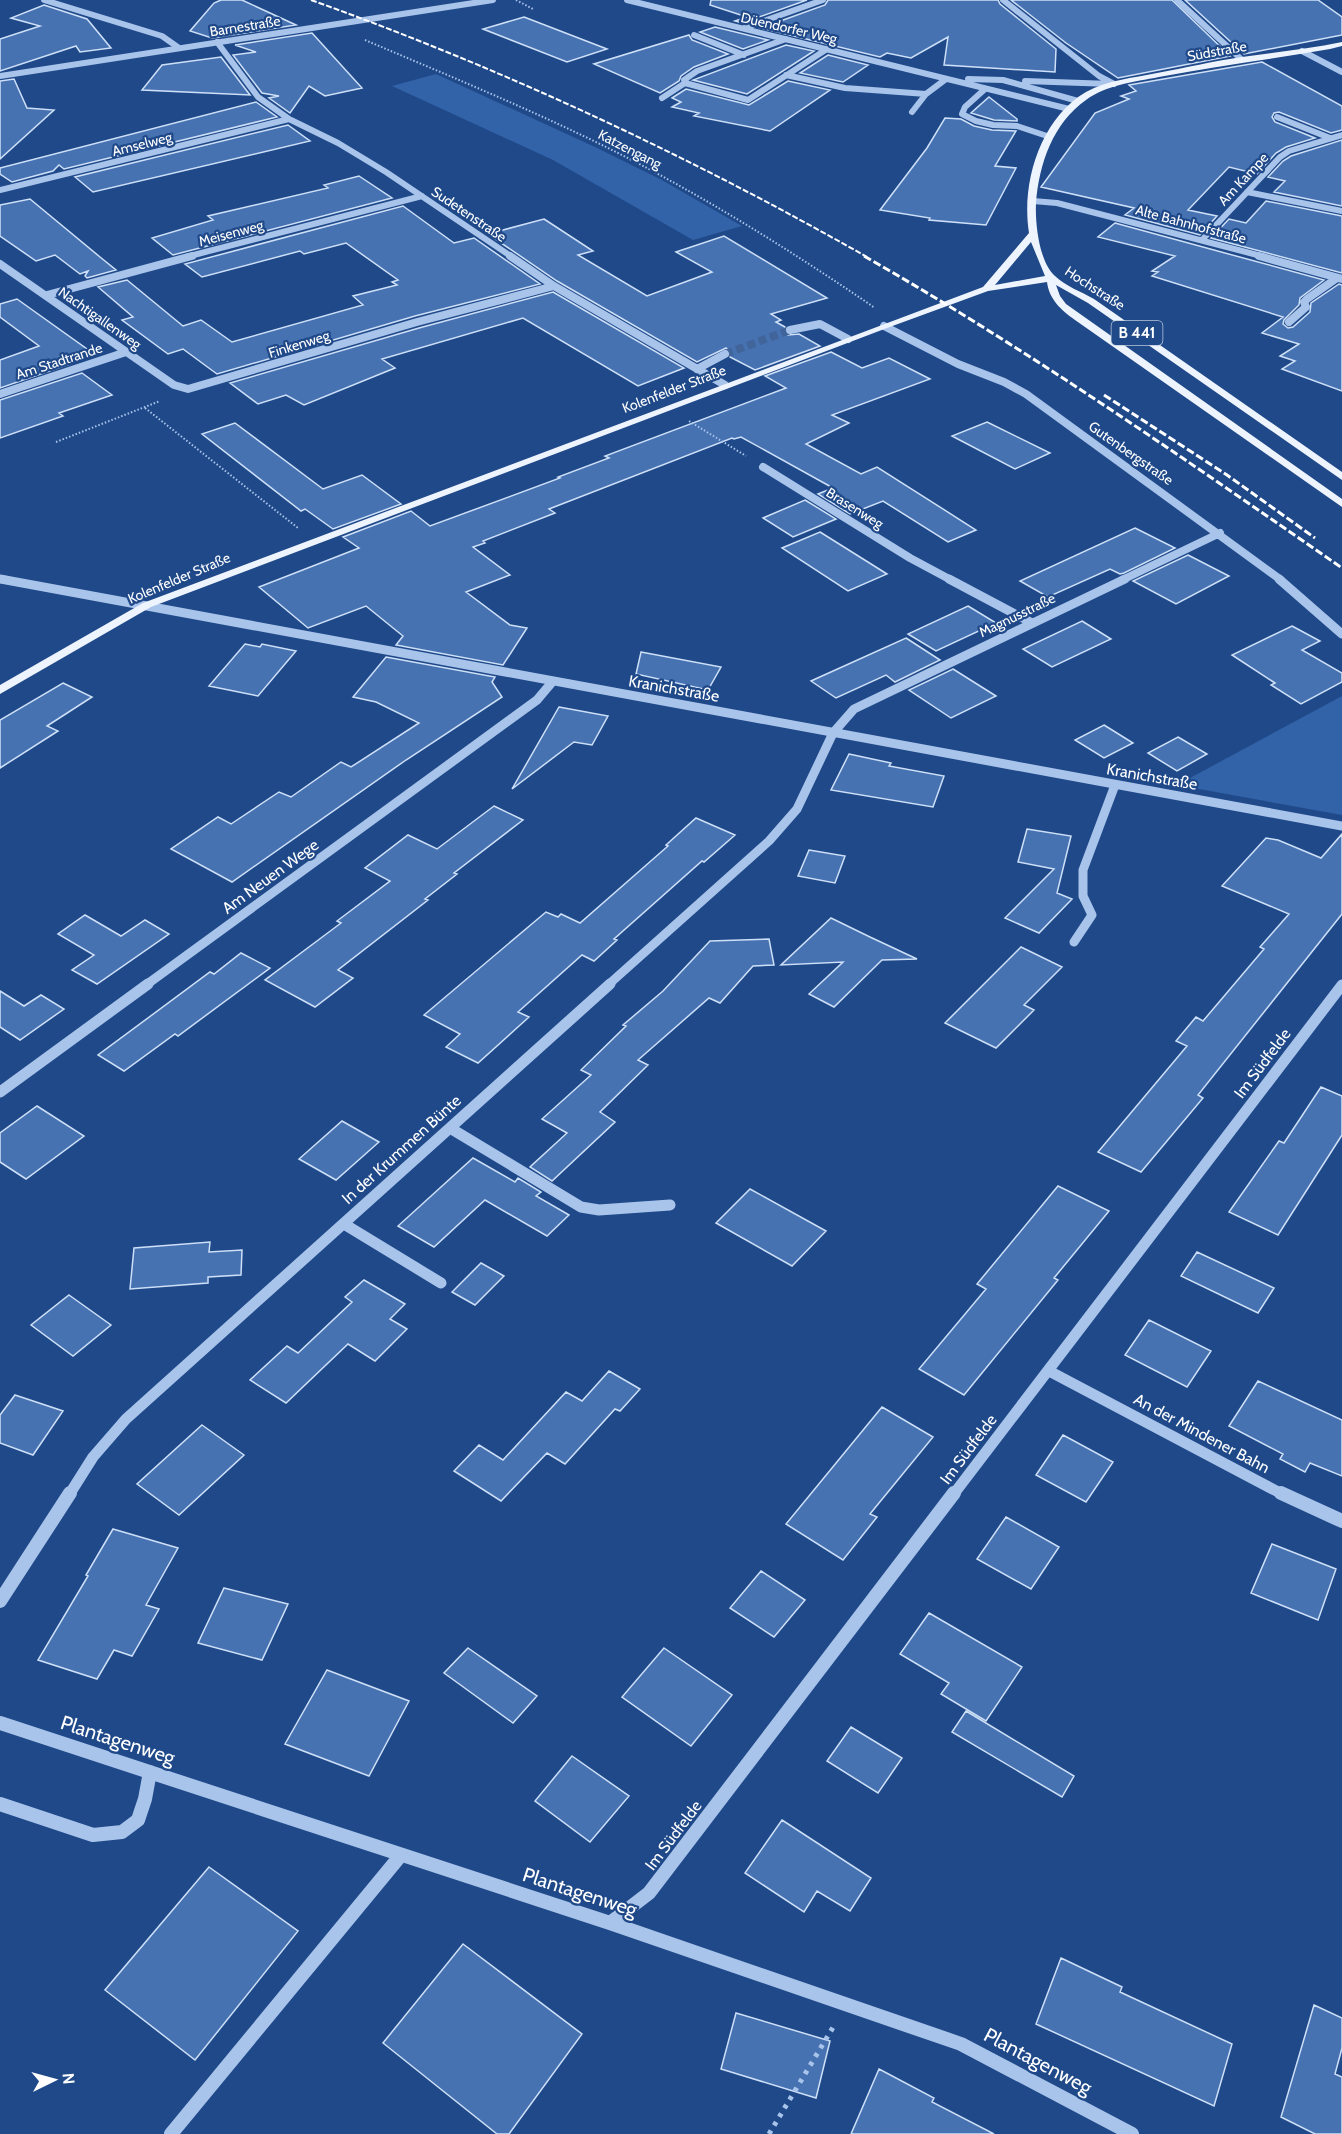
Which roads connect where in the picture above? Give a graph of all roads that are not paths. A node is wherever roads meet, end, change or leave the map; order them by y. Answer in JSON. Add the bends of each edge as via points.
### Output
{"nodes":[{"id":1,"x":44,"y":0,"type":"edge"},
{"id":2,"x":493,"y":0,"type":"edge"},
{"id":3,"x":627,"y":0,"type":"edge"},
{"id":4,"x":823,"y":0,"type":"edge"},
{"id":5,"x":1004,"y":0,"type":"edge"},
{"id":6,"x":1177,"y":0,"type":"edge"},
{"id":7,"x":742,"y":29,"type":"junction"},
{"id":8,"x":694,"y":35,"type":"dead end"},
{"id":9,"x":786,"y":39,"type":"junction"},
{"id":10,"x":217,"y":42,"type":"junction"},
{"id":11,"x":1342,"y":44,"type":"edge"},
{"id":12,"x":179,"y":48,"type":"junction"},
{"id":13,"x":827,"y":49,"type":"junction"},
{"id":14,"x":1302,"y":51,"type":"junction"},
{"id":15,"x":744,"y":56,"type":"junction"},
{"id":16,"x":1241,"y":59,"type":"junction"},
{"id":17,"x":1342,"y":72,"type":"edge"},
{"id":18,"x":786,"y":75,"type":"junction"},
{"id":19,"x":0,"y":76,"type":"edge"},
{"id":20,"x":946,"y":79,"type":"junction"},
{"id":21,"x":1003,"y":80,"type":"junction"},
{"id":22,"x":685,"y":83,"type":"junction"},
{"id":23,"x":1114,"y":84,"type":"junction"},
{"id":24,"x":986,"y":88,"type":"junction"},
{"id":25,"x":926,"y":94,"type":"junction"},
{"id":26,"x":662,"y":98,"type":"dead end"},
{"id":27,"x":1078,"y":101,"type":"junction"},
{"id":28,"x":1069,"y":109,"type":"junction"},
{"id":29,"x":912,"y":112,"type":"dead end"},
{"id":30,"x":1277,"y":117,"type":"dead end"},
{"id":31,"x":289,"y":119,"type":"junction"},
{"id":32,"x":1342,"y":135,"type":"edge"},
{"id":33,"x":1050,"y":137,"type":"junction"},
{"id":34,"x":1330,"y":138,"type":"junction"},
{"id":35,"x":0,"y":190,"type":"edge"},
{"id":36,"x":1247,"y":192,"type":"junction"},
{"id":37,"x":422,"y":196,"type":"junction"},
{"id":38,"x":1033,"y":201,"type":"junction"},
{"id":39,"x":1342,"y":211,"type":"edge"},
{"id":40,"x":1032,"y":235,"type":"junction"},
{"id":41,"x":1202,"y":240,"type":"junction"},
{"id":42,"x":0,"y":264,"type":"edge"},
{"id":43,"x":1051,"y":278,"type":"junction"},
{"id":44,"x":1340,"y":279,"type":"edge"},
{"id":45,"x":554,"y":285,"type":"junction"},
{"id":46,"x":986,"y":289,"type":"junction"},
{"id":47,"x":47,"y":296,"type":"junction"},
{"id":48,"x":1289,"y":322,"type":"dead end"},
{"id":49,"x":884,"y":326,"type":"junction"},
{"id":50,"x":790,"y":330,"type":"tunnel mouth"},
{"id":51,"x":848,"y":339,"type":"junction"},
{"id":52,"x":126,"y":352,"type":"junction"},
{"id":53,"x":724,"y":354,"type":"tunnel mouth"},
{"id":54,"x":697,"y":369,"type":"junction"},
{"id":55,"x":725,"y":385,"type":"junction"},
{"id":56,"x":188,"y":389,"type":"joint"},
{"id":57,"x":0,"y":394,"type":"edge"},
{"id":58,"x":763,"y":467,"type":"road end"},
{"id":59,"x":1342,"y":477,"type":"edge"},
{"id":60,"x":1342,"y":504,"type":"edge"},
{"id":61,"x":1220,"y":533,"type":"junction"},
{"id":62,"x":0,"y":579,"type":"edge"},
{"id":63,"x":147,"y":605,"type":"junction"},
{"id":64,"x":1032,"y":623,"type":"junction"},
{"id":65,"x":1342,"y":634,"type":"edge"},
{"id":66,"x":553,"y":681,"type":"junction"},
{"id":67,"x":0,"y":690,"type":"edge"},
{"id":68,"x":833,"y":733,"type":"junction"},
{"id":69,"x":1115,"y":784,"type":"junction"},
{"id":70,"x":1342,"y":826,"type":"edge"},
{"id":71,"x":1074,"y":942,"type":"dead end"},
{"id":72,"x":1342,"y":986,"type":"edge"},
{"id":73,"x":0,"y":1092,"type":"edge"},
{"id":74,"x":450,"y":1128,"type":"junction"},
{"id":75,"x":670,"y":1205,"type":"dead end"},
{"id":76,"x":344,"y":1224,"type":"junction"},
{"id":77,"x":441,"y":1283,"type":"dead end"},
{"id":78,"x":1049,"y":1371,"type":"junction"},
{"id":79,"x":1342,"y":1521,"type":"edge"},
{"id":80,"x":0,"y":1601,"type":"edge"},
{"id":81,"x":0,"y":1723,"type":"edge"},
{"id":82,"x":150,"y":1773,"type":"junction"},
{"id":83,"x":0,"y":1804,"type":"edge"},
{"id":84,"x":401,"y":1855,"type":"junction"},
{"id":85,"x":610,"y":1923,"type":"junction"},
{"id":86,"x":171,"y":2134,"type":"edge"},
{"id":87,"x":1132,"y":2134,"type":"edge"}],
"edges":[{"from":1,"to":12,"type":"street","via":[[162,36]]},
{"from":2,"to":10,"type":"street","name":"Barnestraße"},
{"from":3,"to":7,"type":"street","name":"Düendorfer Weg"},
{"from":4,"to":7,"type":"street"},
{"from":5,"to":23,"type":"street"},
{"from":6,"to":16,"type":"street"},
{"from":7,"to":9,"type":"street","name":"Düendorfer Weg"},
{"from":8,"to":15,"type":"street"},
{"from":9,"to":13,"type":"street","name":"Düendorfer Weg"},
{"from":9,"to":15,"type":"street"},
{"from":10,"to":12,"type":"street","name":"Barnestraße"},
{"from":10,"to":31,"type":"street","name":"Sudetenstraße","via":[[258,98]]},
{"from":11,"to":14,"type":"main road","name":"Südstraße","number":"B 441"},
{"from":12,"to":19,"type":"street","name":"Barnestraße"},
{"from":13,"to":18,"type":"street"},
{"from":13,"to":20,"type":"street","name":"Düendorfer Weg"},
{"from":14,"to":16,"type":"main road","name":"Südstraße","number":"B 441"},
{"from":14,"to":17,"type":"street"},
{"from":15,"to":22,"type":"street","via":[[697,71]]},
{"from":16,"to":23,"type":"main road","name":"Südstraße","number":"B 441"},
{"from":18,"to":22,"type":"street","via":[[748,100]]},
{"from":18,"to":25,"type":"street","via":[[845,88]]},
{"from":20,"to":21,"type":"street","name":"Düendorfer Weg"},
{"from":20,"to":24,"type":"street","name":"Düendorfer Weg"},
{"from":20,"to":25,"type":"street"},
{"from":21,"to":23,"type":"street","name":"Düendorfer Weg"},
{"from":21,"to":27,"type":"street","name":"Düendorfer Weg"},
{"from":22,"to":26,"type":"street"},
{"from":23,"to":27,"type":"main road","name":"Südstraße","number":"B 441"},
{"from":24,"to":28,"type":"street","name":"Düendorfer Weg"},
{"from":24,"to":33,"type":"street","via":[[962,114],[976,121],[1017,126]]},
{"from":25,"to":29,"type":"street"},
{"from":27,"to":28,"type":"main road","number":"B 441"},
{"from":28,"to":33,"type":"main road","number":"B 441"},
{"from":30,"to":34,"type":"street"},
{"from":31,"to":35,"type":"street","name":"Amselweg"},
{"from":31,"to":37,"type":"street","name":"Sudetenstraße","via":[[338,143]]},
{"from":32,"to":34,"type":"street","name":"Am Kampe"},
{"from":33,"to":38,"type":"main road","number":"B 441","via":[[1037,169]]},
{"from":34,"to":36,"type":"street","name":"Am Kampe","via":[[1289,151]]},
{"from":36,"to":39,"type":"street"},
{"from":36,"to":41,"type":"street","name":"Am Kampe"},
{"from":37,"to":45,"type":"street","name":"Sudetenstraße"},
{"from":37,"to":47,"type":"street","name":"Meisenweg"},
{"from":38,"to":40,"type":"main road","number":"B 441"},
{"from":38,"to":41,"type":"street","name":"Alte Bahnhofstraße","via":[[1057,203]]},
{"from":40,"to":43,"type":"main road","number":"B 441"},
{"from":40,"to":46,"type":"main road"},
{"from":41,"to":44,"type":"street","name":"Alte Bahnhofstraße"},
{"from":42,"to":47,"type":"street","name":"Nachtigallenweg"},
{"from":43,"to":46,"type":"main road","name":"Kolenfelder Straße"},
{"from":43,"to":59,"type":"main road","name":"Hochstraße","number":"B 441","via":[[1078,292]]},
{"from":43,"to":60,"type":"main road","name":"Hochstraße","number":"B 441","via":[[1054,296],[1078,318]]},
{"from":44,"to":48,"type":"street","via":[[1307,299],[1306,307]]},
{"from":45,"to":54,"type":"street","name":"Sudetenstraße"},
{"from":45,"to":56,"type":"street","name":"Finkenweg"},
{"from":46,"to":49,"type":"main road","name":"Kolenfelder Straße"},
{"from":47,"to":52,"type":"street","name":"Nachtigallenweg"},
{"from":49,"to":51,"type":"main road","name":"Kolenfelder Straße"},
{"from":49,"to":61,"type":"street","name":"Gutenbergstraße","via":[[1026,394]]},
{"from":50,"to":51,"type":"street","via":[[820,324]]},
{"from":51,"to":55,"type":"main road","name":"Kolenfelder Straße"},
{"from":52,"to":56,"type":"street","name":"Nachtigallenweg","via":[[174,386]]},
{"from":52,"to":57,"type":"street","name":"Am Stadtrande"},
{"from":53,"to":54,"type":"street"},
{"from":54,"to":55,"type":"street","name":"Sudetenstraße"},
{"from":55,"to":63,"type":"main road","name":"Kolenfelder Straße"},
{"from":58,"to":64,"type":"street","name":"Brasenweg","via":[[910,558]]},
{"from":61,"to":64,"type":"street","name":"Magnusstraße"},
{"from":61,"to":65,"type":"street","name":"Gutenbergstraße","via":[[1272,572]]},
{"from":62,"to":63,"type":"street","name":"Kranichstraße"},
{"from":63,"to":66,"type":"street","name":"Kranichstraße"},
{"from":63,"to":67,"type":"main road","name":"Kolenfelder Straße"},
{"from":64,"to":68,"type":"street","name":"Magnusstraße","via":[[854,710]]},
{"from":66,"to":68,"type":"street","name":"Kranichstraße"},
{"from":66,"to":73,"type":"street","name":"Am Neuen Wege","via":[[537,700]]},
{"from":68,"to":69,"type":"street","name":"Kranichstraße"},
{"from":68,"to":74,"type":"street","name":"In der Krummen Bünte","via":[[797,810],[769,842]]},
{"from":69,"to":70,"type":"street","name":"Kranichstraße"},
{"from":69,"to":71,"type":"street","via":[[1083,870],[1083,896],[1092,915]]},
{"from":72,"to":78,"type":"street","name":"Im Südfelde"},
{"from":74,"to":75,"type":"street","via":[[581,1207],[599,1210]]},
{"from":74,"to":76,"type":"street","name":"In der Krummen Bünte"},
{"from":76,"to":77,"type":"street"},
{"from":76,"to":80,"type":"street","name":"In der Krummen Bünte","via":[[126,1419],[93,1457]]},
{"from":78,"to":79,"type":"street","name":"An der Mindener Bahn","via":[[1305,1506]]},
{"from":78,"to":85,"type":"street","name":"Im Südfelde","via":[[649,1893]]},
{"from":81,"to":82,"type":"street","name":"Plantagenweg"},
{"from":82,"to":83,"type":"street","via":[[140,1819],[124,1832],[108,1836],[93,1835]]},
{"from":82,"to":84,"type":"street","name":"Plantagenweg"},
{"from":84,"to":85,"type":"street","name":"Plantagenweg"},
{"from":84,"to":86,"type":"street"},
{"from":85,"to":87,"type":"street","name":"Plantagenweg","via":[[961,2044]]}]}
